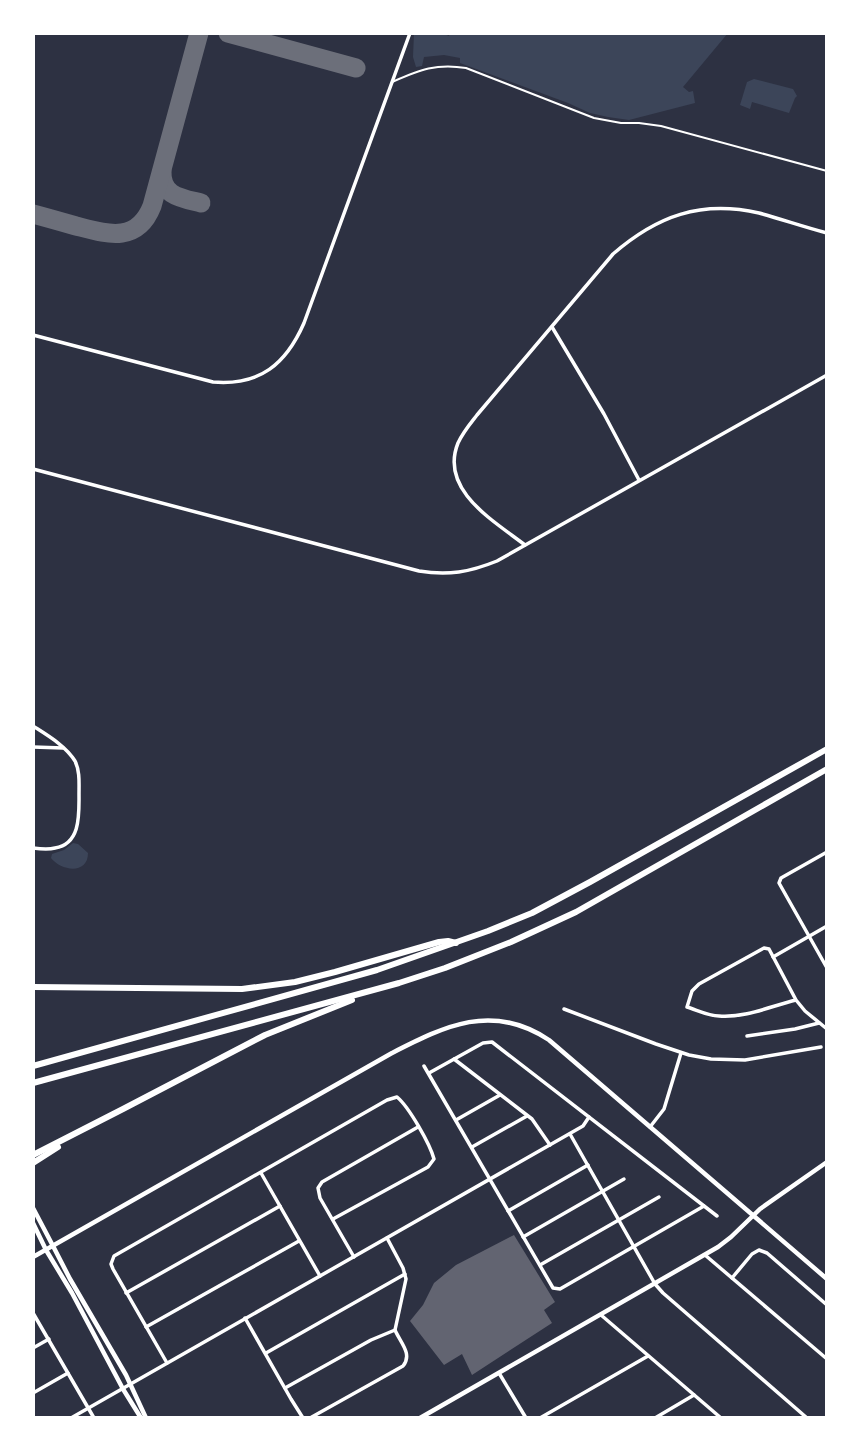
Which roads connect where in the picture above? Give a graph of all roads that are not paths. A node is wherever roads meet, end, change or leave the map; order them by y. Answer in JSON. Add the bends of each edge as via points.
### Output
{"nodes":[{"id":1,"x":410,"y":33,"type":"edge"},
{"id":2,"x":391,"y":82,"type":"junction"},
{"id":3,"x":827,"y":172,"type":"edge"},
{"id":4,"x":827,"y":233,"type":"edge"},
{"id":5,"x":552,"y":327,"type":"junction"},
{"id":6,"x":33,"y":335,"type":"edge"},
{"id":7,"x":827,"y":375,"type":"edge"},
{"id":8,"x":33,"y":469,"type":"edge"},
{"id":9,"x":639,"y":480,"type":"junction"},
{"id":10,"x":525,"y":545,"type":"junction"},
{"id":11,"x":33,"y":726,"type":"edge"},
{"id":12,"x":33,"y":747,"type":"edge"},
{"id":13,"x":63,"y":748,"type":"junction"},
{"id":14,"x":827,"y":749,"type":"edge"},
{"id":15,"x":827,"y":769,"type":"edge"},
{"id":16,"x":33,"y":848,"type":"edge"},
{"id":17,"x":827,"y":852,"type":"edge"},
{"id":18,"x":827,"y":926,"type":"edge"},
{"id":19,"x":809,"y":936,"type":"junction"},
{"id":20,"x":457,"y":943,"type":"junction"},
{"id":21,"x":773,"y":957,"type":"junction"},
{"id":22,"x":827,"y":968,"type":"edge"},
{"id":23,"x":33,"y":987,"type":"edge"},
{"id":24,"x":380,"y":988,"type":"junction"},
{"id":25,"x":796,"y":1000,"type":"junction"},
{"id":26,"x":564,"y":1009,"type":"dead end"},
{"id":27,"x":819,"y":1023,"type":"junction"},
{"id":28,"x":827,"y":1029,"type":"edge"},
{"id":29,"x":747,"y":1036,"type":"dead end"},
{"id":30,"x":821,"y":1046,"type":"dead end"},
{"id":31,"x":681,"y":1053,"type":"junction"},
{"id":32,"x":454,"y":1059,"type":"junction"},
{"id":33,"x":33,"y":1066,"type":"edge"},
{"id":34,"x":424,"y":1066,"type":"dead end"},
{"id":35,"x":429,"y":1073,"type":"junction"},
{"id":36,"x":33,"y":1083,"type":"edge"},
{"id":37,"x":500,"y":1095,"type":"junction"},
{"id":38,"x":527,"y":1116,"type":"junction"},
{"id":39,"x":589,"y":1117,"type":"junction"},
{"id":40,"x":456,"y":1120,"type":"junction"},
{"id":41,"x":418,"y":1127,"type":"junction"},
{"id":42,"x":650,"y":1127,"type":"junction"},
{"id":43,"x":570,"y":1133,"type":"junction"},
{"id":44,"x":64,"y":1140,"type":"junction"},
{"id":45,"x":550,"y":1145,"type":"junction"},
{"id":46,"x":472,"y":1147,"type":"junction"},
{"id":47,"x":33,"y":1155,"type":"edge"},
{"id":48,"x":827,"y":1162,"type":"edge"},
{"id":49,"x":33,"y":1163,"type":"edge"},
{"id":50,"x":588,"y":1165,"type":"junction"},
{"id":51,"x":261,"y":1173,"type":"junction"},
{"id":52,"x":489,"y":1178,"type":"junction"},
{"id":53,"x":624,"y":1180,"type":"dead end"},
{"id":54,"x":603,"y":1191,"type":"junction"},
{"id":55,"x":659,"y":1197,"type":"dead end"},
{"id":56,"x":280,"y":1206,"type":"junction"},
{"id":57,"x":704,"y":1206,"type":"junction"},
{"id":58,"x":33,"y":1208,"type":"edge"},
{"id":59,"x":508,"y":1211,"type":"junction"},
{"id":60,"x":753,"y":1215,"type":"junction"},
{"id":61,"x":717,"y":1216,"type":"dead end"},
{"id":62,"x":333,"y":1219,"type":"junction"},
{"id":63,"x":619,"y":1220,"type":"junction"},
{"id":64,"x":33,"y":1223,"type":"edge"},
{"id":65,"x":523,"y":1237,"type":"junction"},
{"id":66,"x":387,"y":1238,"type":"junction"},
{"id":67,"x":299,"y":1241,"type":"junction"},
{"id":68,"x":53,"y":1246,"type":"junction"},
{"id":69,"x":635,"y":1247,"type":"junction"},
{"id":70,"x":46,"y":1250,"type":"junction"},
{"id":71,"x":705,"y":1255,"type":"junction"},
{"id":72,"x":33,"y":1257,"type":"edge"},
{"id":73,"x":354,"y":1257,"type":"junction"},
{"id":74,"x":539,"y":1265,"type":"junction"},
{"id":75,"x":405,"y":1274,"type":"junction"},
{"id":76,"x":320,"y":1276,"type":"junction"},
{"id":77,"x":732,"y":1278,"type":"junction"},
{"id":78,"x":827,"y":1279,"type":"edge"},
{"id":79,"x":655,"y":1284,"type":"junction"},
{"id":80,"x":126,"y":1293,"type":"junction"},
{"id":81,"x":827,"y":1305,"type":"edge"},
{"id":82,"x":33,"y":1312,"type":"edge"},
{"id":83,"x":601,"y":1315,"type":"junction"},
{"id":84,"x":245,"y":1318,"type":"junction"},
{"id":85,"x":146,"y":1327,"type":"junction"},
{"id":86,"x":395,"y":1330,"type":"junction"},
{"id":87,"x":48,"y":1339,"type":"junction"},
{"id":88,"x":33,"y":1348,"type":"edge"},
{"id":89,"x":265,"y":1353,"type":"junction"},
{"id":90,"x":648,"y":1356,"type":"junction"},
{"id":91,"x":827,"y":1359,"type":"edge"},
{"id":92,"x":166,"y":1363,"type":"junction"},
{"id":93,"x":68,"y":1373,"type":"junction"},
{"id":94,"x":499,"y":1373,"type":"junction"},
{"id":95,"x":130,"y":1384,"type":"junction"},
{"id":96,"x":285,"y":1388,"type":"junction"},
{"id":97,"x":123,"y":1389,"type":"junction"},
{"id":98,"x":33,"y":1393,"type":"edge"},
{"id":99,"x":694,"y":1395,"type":"junction"},
{"id":100,"x":89,"y":1408,"type":"junction"},
{"id":101,"x":71,"y":1418,"type":"edge"},
{"id":102,"x":94,"y":1418,"type":"edge"},
{"id":103,"x":144,"y":1418,"type":"edge"},
{"id":104,"x":303,"y":1418,"type":"edge"},
{"id":105,"x":310,"y":1418,"type":"edge"},
{"id":106,"x":420,"y":1418,"type":"edge"},
{"id":107,"x":526,"y":1418,"type":"edge"},
{"id":108,"x":540,"y":1418,"type":"edge"},
{"id":109,"x":654,"y":1418,"type":"edge"},
{"id":110,"x":721,"y":1418,"type":"edge"},
{"id":111,"x":807,"y":1418,"type":"edge"}],
"edges":[{"from":1,"to":2,"type":"street"},
{"from":2,"to":3,"type":"lane","via":[[430,67],[466,68],[594,118],[661,126]]},
{"from":2,"to":6,"type":"street","via":[[304,323],[292,347],[272,368],[235,383],[213,382]]},
{"from":4,"to":5,"type":"street","via":[[733,209],[704,209],[663,220],[613,254]]},
{"from":5,"to":9,"type":"street"},
{"from":5,"to":10,"type":"street","via":[[464,432],[455,456],[458,480],[467,497]]},
{"from":7,"to":9,"type":"street"},
{"from":8,"to":10,"type":"street","via":[[434,574],[478,569]]},
{"from":9,"to":10,"type":"street"},
{"from":11,"to":13,"type":"street"},
{"from":12,"to":13,"type":"street"},
{"from":13,"to":16,"type":"street","via":[[79,776],[77,830],[62,846]]},
{"from":14,"to":20,"type":"highway","via":[[532,913]]},
{"from":15,"to":24,"type":"highway","via":[[547,926],[445,968]]},
{"from":17,"to":19,"type":"street","via":[[779,881]]},
{"from":18,"to":19,"type":"street"},
{"from":19,"to":21,"type":"street"},
{"from":19,"to":22,"type":"street"},
{"from":20,"to":23,"type":"highway","via":[[439,942],[295,982],[242,989]]},
{"from":20,"to":33,"type":"highway","via":[[377,970]]},
{"from":21,"to":25,"type":"street"},
{"from":21,"to":25,"type":"street","via":[[764,948],[731,965],[695,988],[687,1006],[731,1016]]},
{"from":24,"to":36,"type":"highway"},
{"from":24,"to":44,"type":"highway","via":[[254,1040]]},
{"from":25,"to":27,"type":"street"},
{"from":26,"to":31,"type":"street"},
{"from":27,"to":28,"type":"street"},
{"from":27,"to":29,"type":"street"},
{"from":30,"to":31,"type":"street","via":[[745,1060]]},
{"from":31,"to":42,"type":"street","via":[[664,1109]]},
{"from":32,"to":35,"type":"street"},
{"from":32,"to":37,"type":"street"},
{"from":32,"to":39,"type":"street","via":[[492,1042]]},
{"from":34,"to":35,"type":"street"},
{"from":35,"to":40,"type":"street"},
{"from":37,"to":38,"type":"street"},
{"from":37,"to":40,"type":"street"},
{"from":38,"to":45,"type":"street"},
{"from":38,"to":46,"type":"street"},
{"from":39,"to":43,"type":"street"},
{"from":39,"to":57,"type":"street"},
{"from":40,"to":46,"type":"street"},
{"from":41,"to":51,"type":"street","via":[[394,1097]]},
{"from":41,"to":62,"type":"street","via":[[322,1182],[319,1194]]},
{"from":41,"to":62,"type":"street","via":[[432,1152],[432,1163]]},
{"from":42,"to":60,"type":"main road"},
{"from":42,"to":68,"type":"main road","via":[[545,1038],[505,1022],[459,1023],[392,1053]]},
{"from":43,"to":45,"type":"street"},
{"from":43,"to":50,"type":"street"},
{"from":44,"to":47,"type":"highway"},
{"from":44,"to":49,"type":"highway"},
{"from":45,"to":52,"type":"street"},
{"from":46,"to":52,"type":"street"},
{"from":48,"to":60,"type":"main road"},
{"from":50,"to":54,"type":"street"},
{"from":50,"to":59,"type":"street"},
{"from":51,"to":56,"type":"street"},
{"from":51,"to":80,"type":"street","via":[[117,1254],[111,1264]]},
{"from":52,"to":59,"type":"street"},
{"from":52,"to":66,"type":"street"},
{"from":53,"to":54,"type":"street"},
{"from":54,"to":63,"type":"street"},
{"from":54,"to":65,"type":"street"},
{"from":55,"to":63,"type":"street"},
{"from":56,"to":67,"type":"street"},
{"from":56,"to":80,"type":"street"},
{"from":57,"to":61,"type":"street"},
{"from":57,"to":69,"type":"street"},
{"from":58,"to":68,"type":"main road"},
{"from":59,"to":65,"type":"street"},
{"from":60,"to":71,"type":"main road","via":[[725,1243]]},
{"from":60,"to":78,"type":"main road"},
{"from":62,"to":73,"type":"street"},
{"from":63,"to":69,"type":"street"},
{"from":63,"to":74,"type":"street"},
{"from":64,"to":70,"type":"main road"},
{"from":65,"to":74,"type":"street"},
{"from":66,"to":73,"type":"street"},
{"from":66,"to":75,"type":"street"},
{"from":67,"to":76,"type":"street"},
{"from":67,"to":85,"type":"street"},
{"from":68,"to":70,"type":"main road"},
{"from":68,"to":95,"type":"main road"},
{"from":69,"to":74,"type":"street","via":[[556,1290]]},
{"from":69,"to":79,"type":"street"},
{"from":70,"to":72,"type":"main road"},
{"from":70,"to":97,"type":"main road"},
{"from":71,"to":77,"type":"street"},
{"from":71,"to":79,"type":"main road"},
{"from":73,"to":76,"type":"street"},
{"from":75,"to":86,"type":"street"},
{"from":75,"to":89,"type":"street"},
{"from":76,"to":84,"type":"street"},
{"from":77,"to":81,"type":"street","via":[[760,1250]]},
{"from":77,"to":91,"type":"street"},
{"from":79,"to":83,"type":"main road"},
{"from":79,"to":111,"type":"street"},
{"from":80,"to":85,"type":"street"},
{"from":82,"to":87,"type":"street"},
{"from":83,"to":90,"type":"street"},
{"from":83,"to":94,"type":"main road"},
{"from":84,"to":89,"type":"street"},
{"from":84,"to":92,"type":"street"},
{"from":85,"to":92,"type":"street"},
{"from":86,"to":96,"type":"street"},
{"from":86,"to":105,"type":"street","via":[[408,1355],[403,1366]]},
{"from":87,"to":88,"type":"street"},
{"from":87,"to":93,"type":"street"},
{"from":89,"to":96,"type":"street"},
{"from":90,"to":99,"type":"street"},
{"from":90,"to":108,"type":"street"},
{"from":92,"to":95,"type":"street"},
{"from":93,"to":98,"type":"street"},
{"from":93,"to":100,"type":"street"},
{"from":94,"to":106,"type":"main road"},
{"from":94,"to":107,"type":"street"},
{"from":95,"to":97,"type":"street"},
{"from":95,"to":103,"type":"main road"},
{"from":96,"to":104,"type":"street"},
{"from":97,"to":100,"type":"street"},
{"from":97,"to":103,"type":"main road"},
{"from":99,"to":109,"type":"street"},
{"from":99,"to":110,"type":"street"},
{"from":100,"to":101,"type":"street"},
{"from":100,"to":102,"type":"street"}]}
